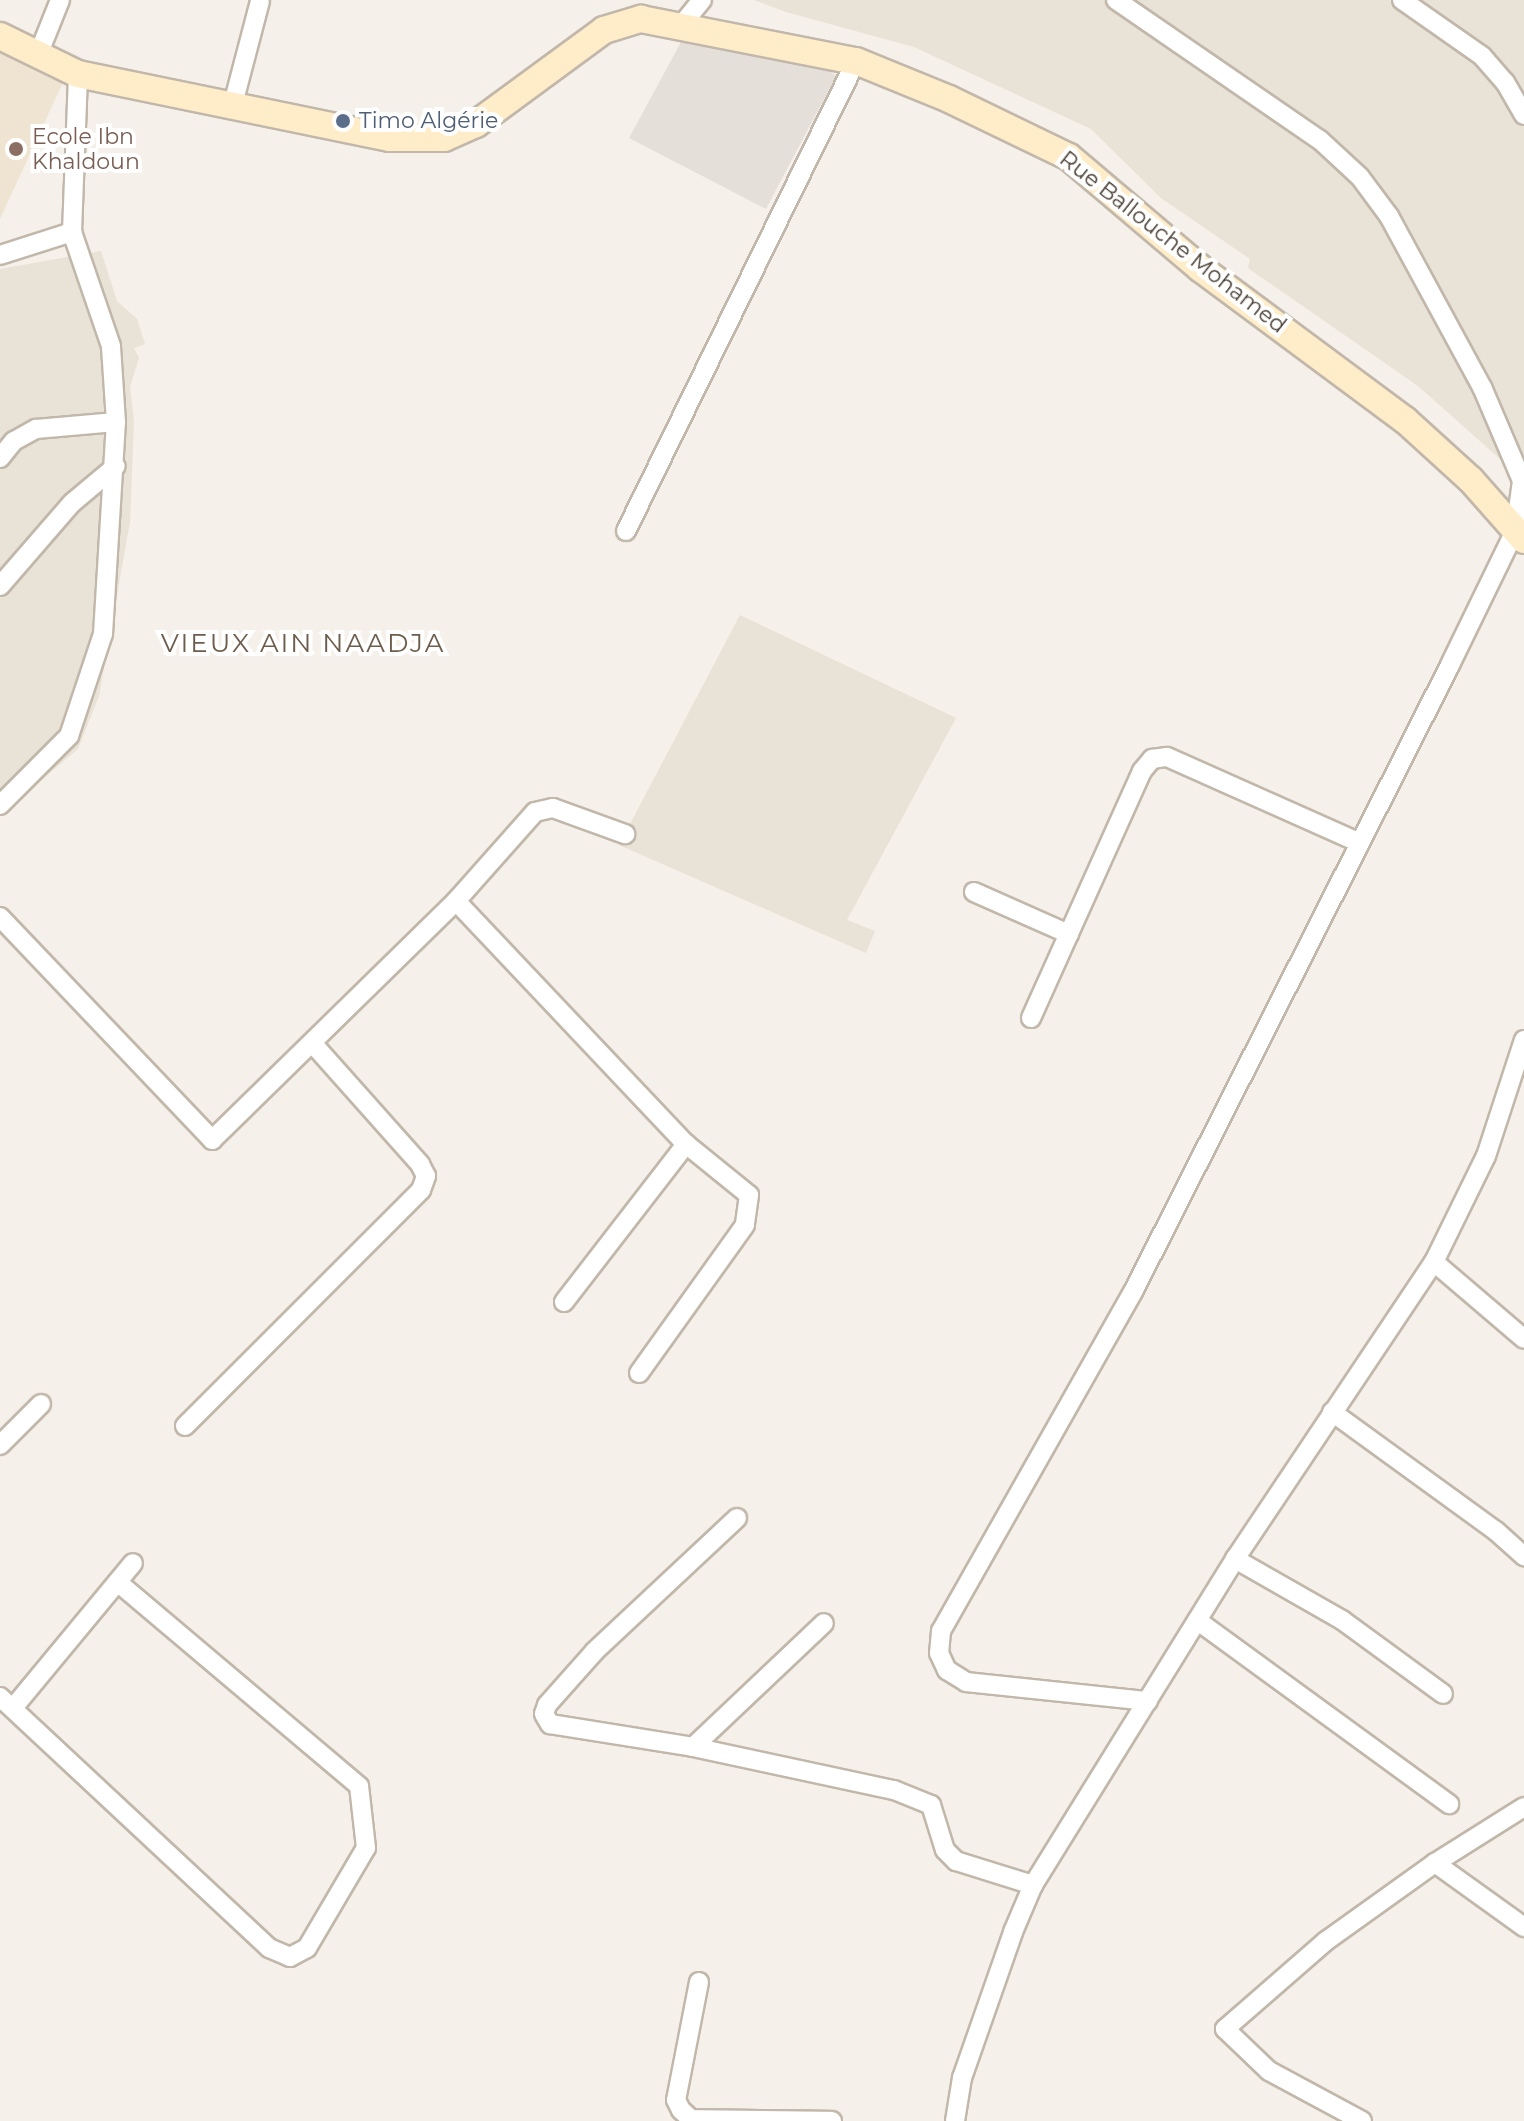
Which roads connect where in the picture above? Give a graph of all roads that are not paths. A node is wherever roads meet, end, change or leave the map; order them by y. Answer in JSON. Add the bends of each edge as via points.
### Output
{"nodes":[{"id":1,"x":60,"y":0,"type":"edge"},
{"id":2,"x":702,"y":0,"type":"edge"},
{"id":3,"x":1116,"y":0,"type":"edge"},
{"id":4,"x":1402,"y":0,"type":"edge"},
{"id":5,"x":260,"y":1,"type":"edge"},
{"id":6,"x":680,"y":27,"type":"junction"},
{"id":7,"x":0,"y":36,"type":"edge"},
{"id":8,"x":38,"y":55,"type":"junction"},
{"id":9,"x":856,"y":61,"type":"junction"},
{"id":10,"x":78,"y":74,"type":"junction"},
{"id":11,"x":233,"y":104,"type":"junction"},
{"id":12,"x":1524,"y":115,"type":"edge"},
{"id":13,"x":72,"y":232,"type":"junction"},
{"id":14,"x":0,"y":255,"type":"edge"},
{"id":15,"x":116,"y":422,"type":"junction"},
{"id":16,"x":0,"y":458,"type":"edge"},
{"id":17,"x":116,"y":466,"type":"junction"},
{"id":18,"x":626,"y":531,"type":"dead end"},
{"id":19,"x":1520,"y":536,"type":"edge"},
{"id":20,"x":0,"y":586,"type":"edge"},
{"id":21,"x":4,"y":800,"type":"edge"},
{"id":22,"x":625,"y":834,"type":"dead end"},
{"id":23,"x":1360,"y":843,"type":"junction"},
{"id":24,"x":974,"y":892,"type":"dead end"},
{"id":25,"x":456,"y":901,"type":"junction"},
{"id":26,"x":0,"y":917,"type":"edge"},
{"id":27,"x":1069,"y":934,"type":"junction"},
{"id":28,"x":1031,"y":1018,"type":"dead end"},
{"id":29,"x":1524,"y":1040,"type":"edge"},
{"id":30,"x":313,"y":1044,"type":"junction"},
{"id":31,"x":686,"y":1144,"type":"junction"},
{"id":32,"x":1434,"y":1262,"type":"junction"},
{"id":33,"x":564,"y":1302,"type":"dead end"},
{"id":34,"x":1524,"y":1339,"type":"edge"},
{"id":35,"x":639,"y":1373,"type":"dead end"},
{"id":36,"x":41,"y":1404,"type":"dead end"},
{"id":37,"x":1332,"y":1412,"type":"junction"},
{"id":38,"x":185,"y":1426,"type":"dead end"},
{"id":39,"x":0,"y":1445,"type":"edge"},
{"id":40,"x":737,"y":1518,"type":"dead end"},
{"id":41,"x":1524,"y":1556,"type":"edge"},
{"id":42,"x":1235,"y":1559,"type":"junction"},
{"id":43,"x":133,"y":1563,"type":"dead end"},
{"id":44,"x":118,"y":1582,"type":"junction"},
{"id":45,"x":1198,"y":1621,"type":"junction"},
{"id":46,"x":824,"y":1623,"type":"dead end"},
{"id":47,"x":1443,"y":1694,"type":"dead end"},
{"id":48,"x":1148,"y":1701,"type":"junction"},
{"id":49,"x":6,"y":1702,"type":"edge"},
{"id":50,"x":693,"y":1747,"type":"junction"},
{"id":51,"x":1449,"y":1804,"type":"dead end"},
{"id":52,"x":1524,"y":1807,"type":"edge"},
{"id":53,"x":1435,"y":1863,"type":"junction"},
{"id":54,"x":1033,"y":1885,"type":"junction"},
{"id":55,"x":1524,"y":1927,"type":"edge"},
{"id":56,"x":699,"y":1982,"type":"dead end"},
{"id":57,"x":1341,"y":2116,"type":"edge"},
{"id":58,"x":832,"y":2121,"type":"edge"},
{"id":59,"x":955,"y":2121,"type":"edge"},
{"id":60,"x":1362,"y":2121,"type":"edge"}],
"edges":[{"from":1,"to":8,"type":"street"},
{"from":2,"to":6,"type":"street"},
{"from":3,"to":19,"type":"street","via":[[1320,140],[1360,177],[1389,216],[1482,387],[1522,481]]},
{"from":4,"to":12,"type":"street","via":[[1482,56]]},
{"from":5,"to":11,"type":"street"},
{"from":6,"to":9,"type":"street","name":"Rue Ballouche Mohamed"},
{"from":6,"to":11,"type":"street","name":"Rue Ballouche Mohamed","via":[[641,19],[604,30],[476,124],[444,138],[390,138]]},
{"from":7,"to":8,"type":"street","name":"Rue Ballouche Mohamed"},
{"from":8,"to":10,"type":"street","name":"Rue Ballouche Mohamed"},
{"from":9,"to":18,"type":"street"},
{"from":9,"to":19,"type":"street","name":"Rue Ballouche Mohamed","via":[[1069,157],[1200,268],[1405,420],[1471,480]]},
{"from":10,"to":11,"type":"street","name":"Rue Ballouche Mohamed"},
{"from":10,"to":13,"type":"street"},
{"from":13,"to":14,"type":"street"},
{"from":13,"to":15,"type":"street","via":[[111,346]]},
{"from":15,"to":16,"type":"street","via":[[36,429],[14,441]]},
{"from":15,"to":17,"type":"street"},
{"from":17,"to":20,"type":"street","via":[[72,503]]},
{"from":17,"to":21,"type":"street","via":[[103,634],[69,736]]},
{"from":19,"to":23,"type":"street"},
{"from":22,"to":25,"type":"street","via":[[553,808],[535,812]]},
{"from":23,"to":27,"type":"street","via":[[1167,757],[1152,759]]},
{"from":23,"to":48,"type":"street","via":[[1134,1290],[941,1631],[939,1653],[947,1670],[966,1682]]},
{"from":24,"to":27,"type":"street"},
{"from":25,"to":30,"type":"street"},
{"from":25,"to":31,"type":"street"},
{"from":26,"to":30,"type":"street","via":[[212,1140]]},
{"from":27,"to":28,"type":"street"},
{"from":29,"to":32,"type":"street","via":[[1486,1156]]},
{"from":30,"to":38,"type":"street","via":[[426,1176],[421,1190]]},
{"from":31,"to":33,"type":"street"},
{"from":31,"to":35,"type":"street","via":[[749,1195],[745,1225]]},
{"from":32,"to":34,"type":"street"},
{"from":32,"to":37,"type":"street"},
{"from":36,"to":39,"type":"street"},
{"from":37,"to":41,"type":"street"},
{"from":37,"to":42,"type":"street"},
{"from":40,"to":50,"type":"street","via":[[595,1651],[544,1714],[550,1724]]},
{"from":42,"to":45,"type":"street"},
{"from":42,"to":47,"type":"street","via":[[1342,1620]]},
{"from":43,"to":44,"type":"street"},
{"from":44,"to":49,"type":"street"},
{"from":44,"to":49,"type":"street","via":[[359,1786],[366,1848],[307,1948],[290,1957],[269,1948]]},
{"from":45,"to":48,"type":"street"},
{"from":45,"to":51,"type":"street"},
{"from":46,"to":50,"type":"street"},
{"from":48,"to":54,"type":"street"},
{"from":50,"to":54,"type":"street","via":[[913,1797],[931,1805],[945,1850],[956,1861]]},
{"from":52,"to":53,"type":"street"},
{"from":53,"to":55,"type":"street"},
{"from":53,"to":57,"type":"street","via":[[1326,1941],[1225,2029],[1269,2071]]},
{"from":54,"to":59,"type":"street","via":[[962,2078]]},
{"from":56,"to":58,"type":"street","via":[[676,2100],[681,2110],[691,2119]]},
{"from":57,"to":60,"type":"street"}]}
